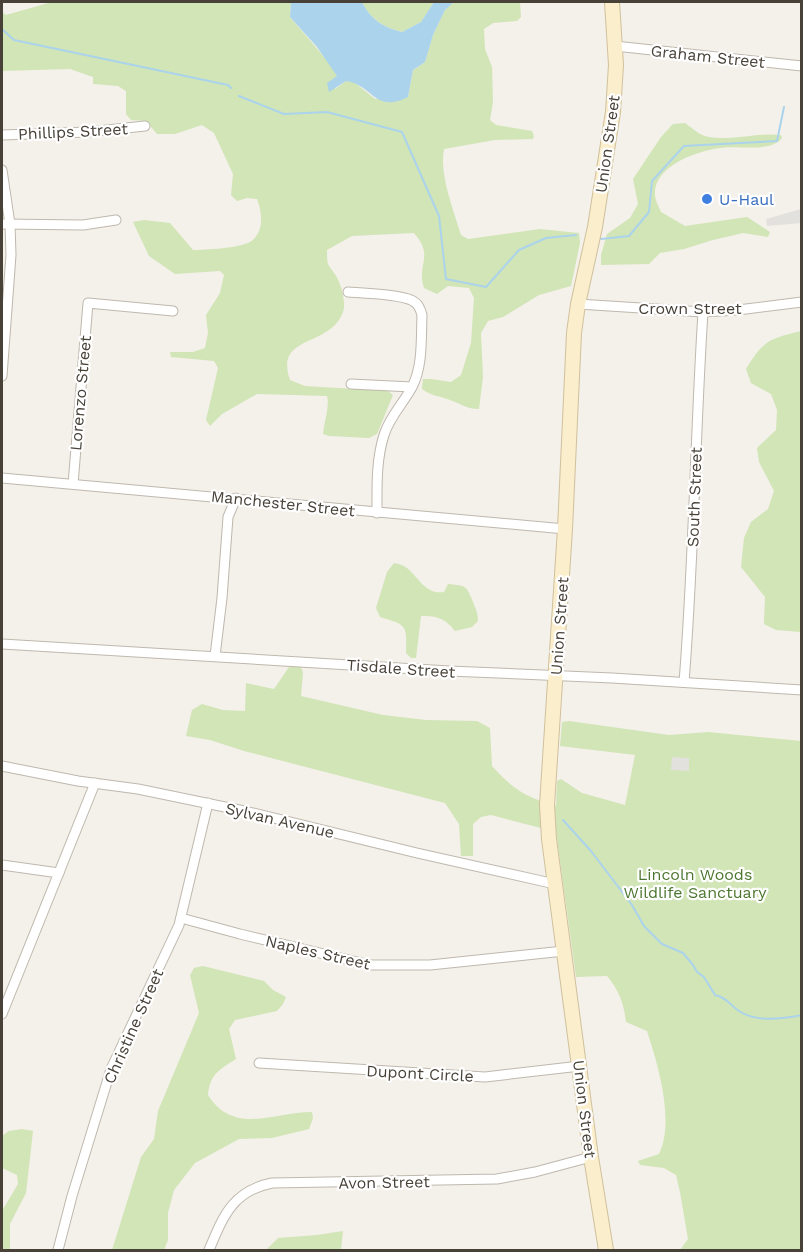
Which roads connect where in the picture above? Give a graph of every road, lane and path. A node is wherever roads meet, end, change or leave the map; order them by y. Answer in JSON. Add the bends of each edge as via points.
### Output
{"nodes":[{"id":1,"x":612,"y":2,"type":"edge"},
{"id":2,"x":615,"y":46,"type":"junction"},
{"id":3,"x":801,"y":66,"type":"edge"},
{"id":4,"x":145,"y":126,"type":"dead end"},
{"id":5,"x":2,"y":135,"type":"edge"},
{"id":6,"x":2,"y":170,"type":"edge"},
{"id":7,"x":116,"y":220,"type":"dead end"},
{"id":8,"x":6,"y":224,"type":"edge"},
{"id":9,"x":348,"y":292,"type":"dead end"},
{"id":10,"x":801,"y":302,"type":"edge"},
{"id":11,"x":578,"y":304,"type":"junction"},
{"id":12,"x":173,"y":310,"type":"dead end"},
{"id":13,"x":703,"y":312,"type":"junction"},
{"id":14,"x":2,"y":376,"type":"edge"},
{"id":15,"x":351,"y":384,"type":"dead end"},
{"id":16,"x":412,"y":387,"type":"junction"},
{"id":17,"x":2,"y":478,"type":"edge"},
{"id":18,"x":73,"y":484,"type":"junction"},
{"id":19,"x":236,"y":498,"type":"junction"},
{"id":20,"x":377,"y":513,"type":"junction"},
{"id":21,"x":565,"y":529,"type":"junction"},
{"id":22,"x":2,"y":644,"type":"edge"},
{"id":23,"x":215,"y":656,"type":"junction"},
{"id":24,"x":555,"y":675,"type":"junction"},
{"id":25,"x":684,"y":682,"type":"junction"},
{"id":26,"x":801,"y":690,"type":"edge"},
{"id":27,"x":2,"y":766,"type":"edge"},
{"id":28,"x":95,"y":783,"type":"junction"},
{"id":29,"x":208,"y":803,"type":"junction"},
{"id":30,"x":2,"y":865,"type":"edge"},
{"id":31,"x":59,"y":873,"type":"junction"},
{"id":32,"x":555,"y":884,"type":"junction"},
{"id":33,"x":181,"y":918,"type":"junction"},
{"id":34,"x":564,"y":951,"type":"junction"},
{"id":35,"x":2,"y":1014,"type":"edge"},
{"id":36,"x":259,"y":1063,"type":"dead end"},
{"id":37,"x":580,"y":1066,"type":"junction"},
{"id":38,"x":591,"y":1157,"type":"junction"},
{"id":39,"x":58,"y":1251,"type":"edge"},
{"id":40,"x":209,"y":1251,"type":"edge"},
{"id":41,"x":606,"y":1251,"type":"edge"}],
"edges":[{"from":1,"to":2,"type":"main road","name":"Union Street"},
{"from":2,"to":3,"type":"street","name":"Graham Street"},
{"from":2,"to":11,"type":"main road","name":"Union Street","via":[[612,119]]},
{"from":4,"to":5,"type":"street","name":"Phillips Street"},
{"from":6,"to":8,"type":"street"},
{"from":7,"to":8,"type":"street","via":[[82,225]]},
{"from":8,"to":14,"type":"street","via":[[10,284]]},
{"from":9,"to":16,"type":"street","via":[[403,297],[420,308],[421,338]]},
{"from":10,"to":13,"type":"street","name":"Crown Street"},
{"from":11,"to":13,"type":"street","name":"Crown Street"},
{"from":11,"to":21,"type":"main road","name":"Union Street"},
{"from":12,"to":18,"type":"street","name":"Lorenzo Street","via":[[88,303]]},
{"from":13,"to":25,"type":"street","name":"South Street"},
{"from":15,"to":16,"type":"street"},
{"from":16,"to":20,"type":"street","via":[[390,418],[384,436]]},
{"from":17,"to":18,"type":"street","name":"Manchester Street"},
{"from":18,"to":19,"type":"street","name":"Manchester Street"},
{"from":19,"to":20,"type":"street","name":"Manchester Street"},
{"from":19,"to":23,"type":"street","via":[[228,517]]},
{"from":20,"to":21,"type":"street","name":"Manchester Street"},
{"from":21,"to":24,"type":"main road","name":"Union Street"},
{"from":22,"to":23,"type":"street","name":"Tisdale Street"},
{"from":23,"to":24,"type":"street","name":"Tisdale Street"},
{"from":24,"to":25,"type":"street","name":"Tisdale Street"},
{"from":24,"to":32,"type":"main road","name":"Union Street","via":[[547,805]]},
{"from":25,"to":26,"type":"street","name":"Tisdale Street"},
{"from":27,"to":28,"type":"street","name":"Sylvan Avenue"},
{"from":28,"to":29,"type":"street","name":"Sylvan Avenue"},
{"from":28,"to":31,"type":"street"},
{"from":29,"to":32,"type":"street","name":"Sylvan Avenue"},
{"from":29,"to":33,"type":"street","name":"Christine Street"},
{"from":30,"to":31,"type":"street"},
{"from":31,"to":35,"type":"street"},
{"from":32,"to":34,"type":"main road","name":"Union Street"},
{"from":33,"to":34,"type":"street","name":"Naples Street","via":[[370,965],[430,965]]},
{"from":33,"to":39,"type":"street","name":"Christine Street","via":[[111,1069]]},
{"from":34,"to":37,"type":"main road","name":"Union Street"},
{"from":36,"to":37,"type":"street","name":"Dupont Circle","via":[[485,1077]]},
{"from":37,"to":38,"type":"main road","name":"Union Street"},
{"from":38,"to":40,"type":"street","name":"Avon Street","via":[[497,1179],[258,1186],[243,1194],[224,1216]]},
{"from":38,"to":41,"type":"main road","name":"Union Street"}]}
